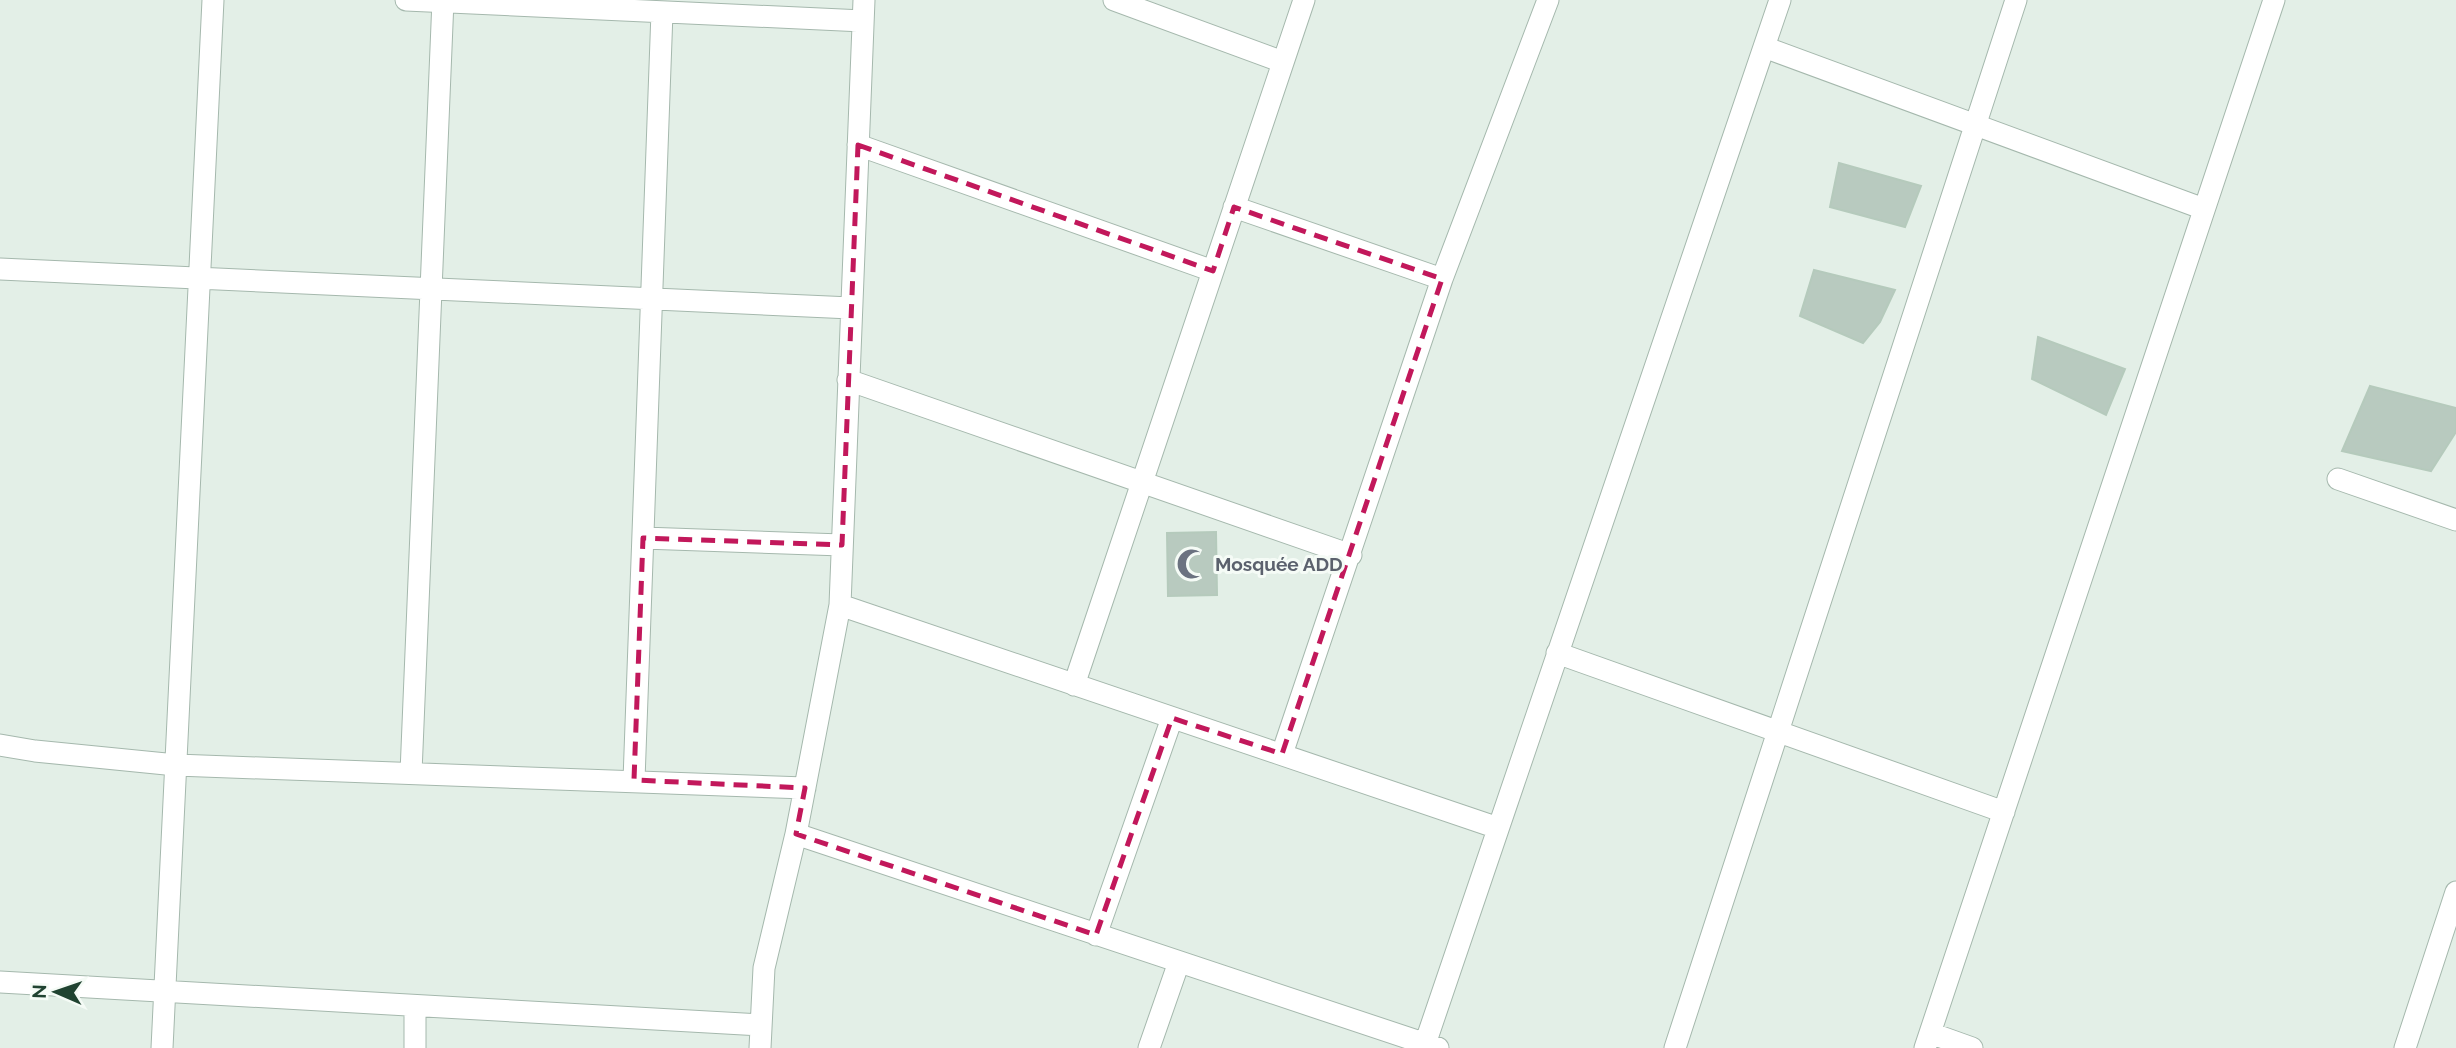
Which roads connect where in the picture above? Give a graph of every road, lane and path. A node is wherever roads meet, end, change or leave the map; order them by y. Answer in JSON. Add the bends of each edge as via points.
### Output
{"nodes":[{"id":1,"x":213,"y":0,"type":"edge"},
{"id":2,"x":406,"y":0,"type":"edge"},
{"id":3,"x":1114,"y":0,"type":"edge"},
{"id":4,"x":1304,"y":0,"type":"edge"},
{"id":5,"x":1548,"y":0,"type":"edge"},
{"id":6,"x":1780,"y":0,"type":"edge"},
{"id":7,"x":2016,"y":0,"type":"edge"},
{"id":8,"x":2274,"y":0,"type":"edge"},
{"id":9,"x":443,"y":1,"type":"edge"},
{"id":10,"x":863,"y":11,"type":"edge"},
{"id":11,"x":662,"y":12,"type":"junction"},
{"id":12,"x":1764,"y":47,"type":"junction"},
{"id":13,"x":1283,"y":62,"type":"junction"},
{"id":14,"x":1976,"y":125,"type":"junction"},
{"id":15,"x":858,"y":145,"type":"junction"},
{"id":16,"x":1234,"y":207,"type":"junction"},
{"id":17,"x":2204,"y":209,"type":"junction"},
{"id":18,"x":0,"y":269,"type":"edge"},
{"id":19,"x":1213,"y":271,"type":"junction"},
{"id":20,"x":200,"y":278,"type":"junction"},
{"id":21,"x":1442,"y":279,"type":"junction"},
{"id":22,"x":431,"y":289,"type":"junction"},
{"id":23,"x":652,"y":299,"type":"junction"},
{"id":24,"x":851,"y":308,"type":"junction"},
{"id":25,"x":848,"y":380,"type":"junction"},
{"id":26,"x":2338,"y":479,"type":"dead end"},
{"id":27,"x":1142,"y":483,"type":"junction"},
{"id":28,"x":2456,"y":520,"type":"edge"},
{"id":29,"x":643,"y":538,"type":"junction"},
{"id":30,"x":842,"y":545,"type":"junction"},
{"id":31,"x":1351,"y":555,"type":"junction"},
{"id":32,"x":840,"y":605,"type":"junction"},
{"id":33,"x":1558,"y":653,"type":"junction"},
{"id":34,"x":1074,"y":685,"type":"junction"},
{"id":35,"x":1172,"y":718,"type":"junction"},
{"id":36,"x":1778,"y":731,"type":"junction"},
{"id":37,"x":0,"y":745,"type":"edge"},
{"id":38,"x":1282,"y":754,"type":"junction"},
{"id":39,"x":176,"y":765,"type":"junction"},
{"id":40,"x":411,"y":773,"type":"junction"},
{"id":41,"x":634,"y":780,"type":"junction"},
{"id":42,"x":805,"y":788,"type":"junction"},
{"id":43,"x":2004,"y":812,"type":"junction"},
{"id":44,"x":1498,"y":828,"type":"junction"},
{"id":45,"x":796,"y":834,"type":"junction"},
{"id":46,"x":2456,"y":892,"type":"edge"},
{"id":47,"x":1096,"y":934,"type":"junction"},
{"id":48,"x":1179,"y":962,"type":"junction"},
{"id":49,"x":0,"y":982,"type":"edge"},
{"id":50,"x":165,"y":992,"type":"junction"},
{"id":51,"x":415,"y":1006,"type":"junction"},
{"id":52,"x":761,"y":1025,"type":"junction"},
{"id":53,"x":1928,"y":1041,"type":"edge"},
{"id":54,"x":1431,"y":1046,"type":"edge"},
{"id":55,"x":162,"y":1048,"type":"edge"},
{"id":56,"x":415,"y":1048,"type":"edge"},
{"id":57,"x":760,"y":1048,"type":"edge"},
{"id":58,"x":1149,"y":1048,"type":"edge"},
{"id":59,"x":1675,"y":1048,"type":"edge"},
{"id":60,"x":1972,"y":1048,"type":"edge"},
{"id":61,"x":2405,"y":1048,"type":"edge"}],
"edges":[{"from":1,"to":20,"type":"street"},
{"from":2,"to":9,"type":"street"},
{"from":3,"to":13,"type":"street"},
{"from":4,"to":13,"type":"street"},
{"from":5,"to":21,"type":"street"},
{"from":6,"to":12,"type":"street"},
{"from":7,"to":14,"type":"street"},
{"from":8,"to":17,"type":"street"},
{"from":9,"to":11,"type":"street"},
{"from":9,"to":22,"type":"street"},
{"from":10,"to":11,"type":"street"},
{"from":10,"to":15,"type":"street"},
{"from":11,"to":23,"type":"street"},
{"from":12,"to":14,"type":"street"},
{"from":12,"to":33,"type":"street"},
{"from":13,"to":16,"type":"street"},
{"from":14,"to":17,"type":"street"},
{"from":14,"to":36,"type":"street"},
{"from":15,"to":19,"type":"street"},
{"from":15,"to":24,"type":"street"},
{"from":16,"to":19,"type":"street"},
{"from":16,"to":21,"type":"street"},
{"from":17,"to":43,"type":"street"},
{"from":18,"to":20,"type":"street"},
{"from":19,"to":27,"type":"street"},
{"from":20,"to":22,"type":"street"},
{"from":20,"to":39,"type":"street"},
{"from":21,"to":31,"type":"street"},
{"from":22,"to":23,"type":"street"},
{"from":22,"to":40,"type":"street"},
{"from":23,"to":24,"type":"street"},
{"from":23,"to":29,"type":"street"},
{"from":24,"to":25,"type":"street"},
{"from":25,"to":27,"type":"street"},
{"from":25,"to":30,"type":"street"},
{"from":26,"to":28,"type":"street"},
{"from":27,"to":31,"type":"street"},
{"from":27,"to":34,"type":"street"},
{"from":29,"to":30,"type":"street"},
{"from":29,"to":41,"type":"street"},
{"from":30,"to":32,"type":"street"},
{"from":31,"to":38,"type":"street"},
{"from":32,"to":34,"type":"street"},
{"from":32,"to":42,"type":"street"},
{"from":33,"to":36,"type":"street"},
{"from":33,"to":44,"type":"street"},
{"from":34,"to":35,"type":"street"},
{"from":35,"to":38,"type":"street"},
{"from":35,"to":47,"type":"street"},
{"from":36,"to":43,"type":"street"},
{"from":36,"to":59,"type":"street"},
{"from":37,"to":39,"type":"street"},
{"from":38,"to":44,"type":"street"},
{"from":39,"to":40,"type":"street"},
{"from":39,"to":50,"type":"street"},
{"from":40,"to":41,"type":"street"},
{"from":41,"to":42,"type":"street"},
{"from":42,"to":45,"type":"street"},
{"from":43,"to":53,"type":"street"},
{"from":44,"to":54,"type":"street"},
{"from":45,"to":47,"type":"street"},
{"from":45,"to":52,"type":"street","via":[[764,968]]},
{"from":46,"to":61,"type":"street"},
{"from":47,"to":48,"type":"street"},
{"from":48,"to":54,"type":"street"},
{"from":48,"to":58,"type":"street"},
{"from":49,"to":50,"type":"street"},
{"from":50,"to":51,"type":"street"},
{"from":50,"to":55,"type":"street"},
{"from":51,"to":52,"type":"street"},
{"from":51,"to":56,"type":"street"},
{"from":52,"to":57,"type":"street"},
{"from":53,"to":60,"type":"street"}]}
